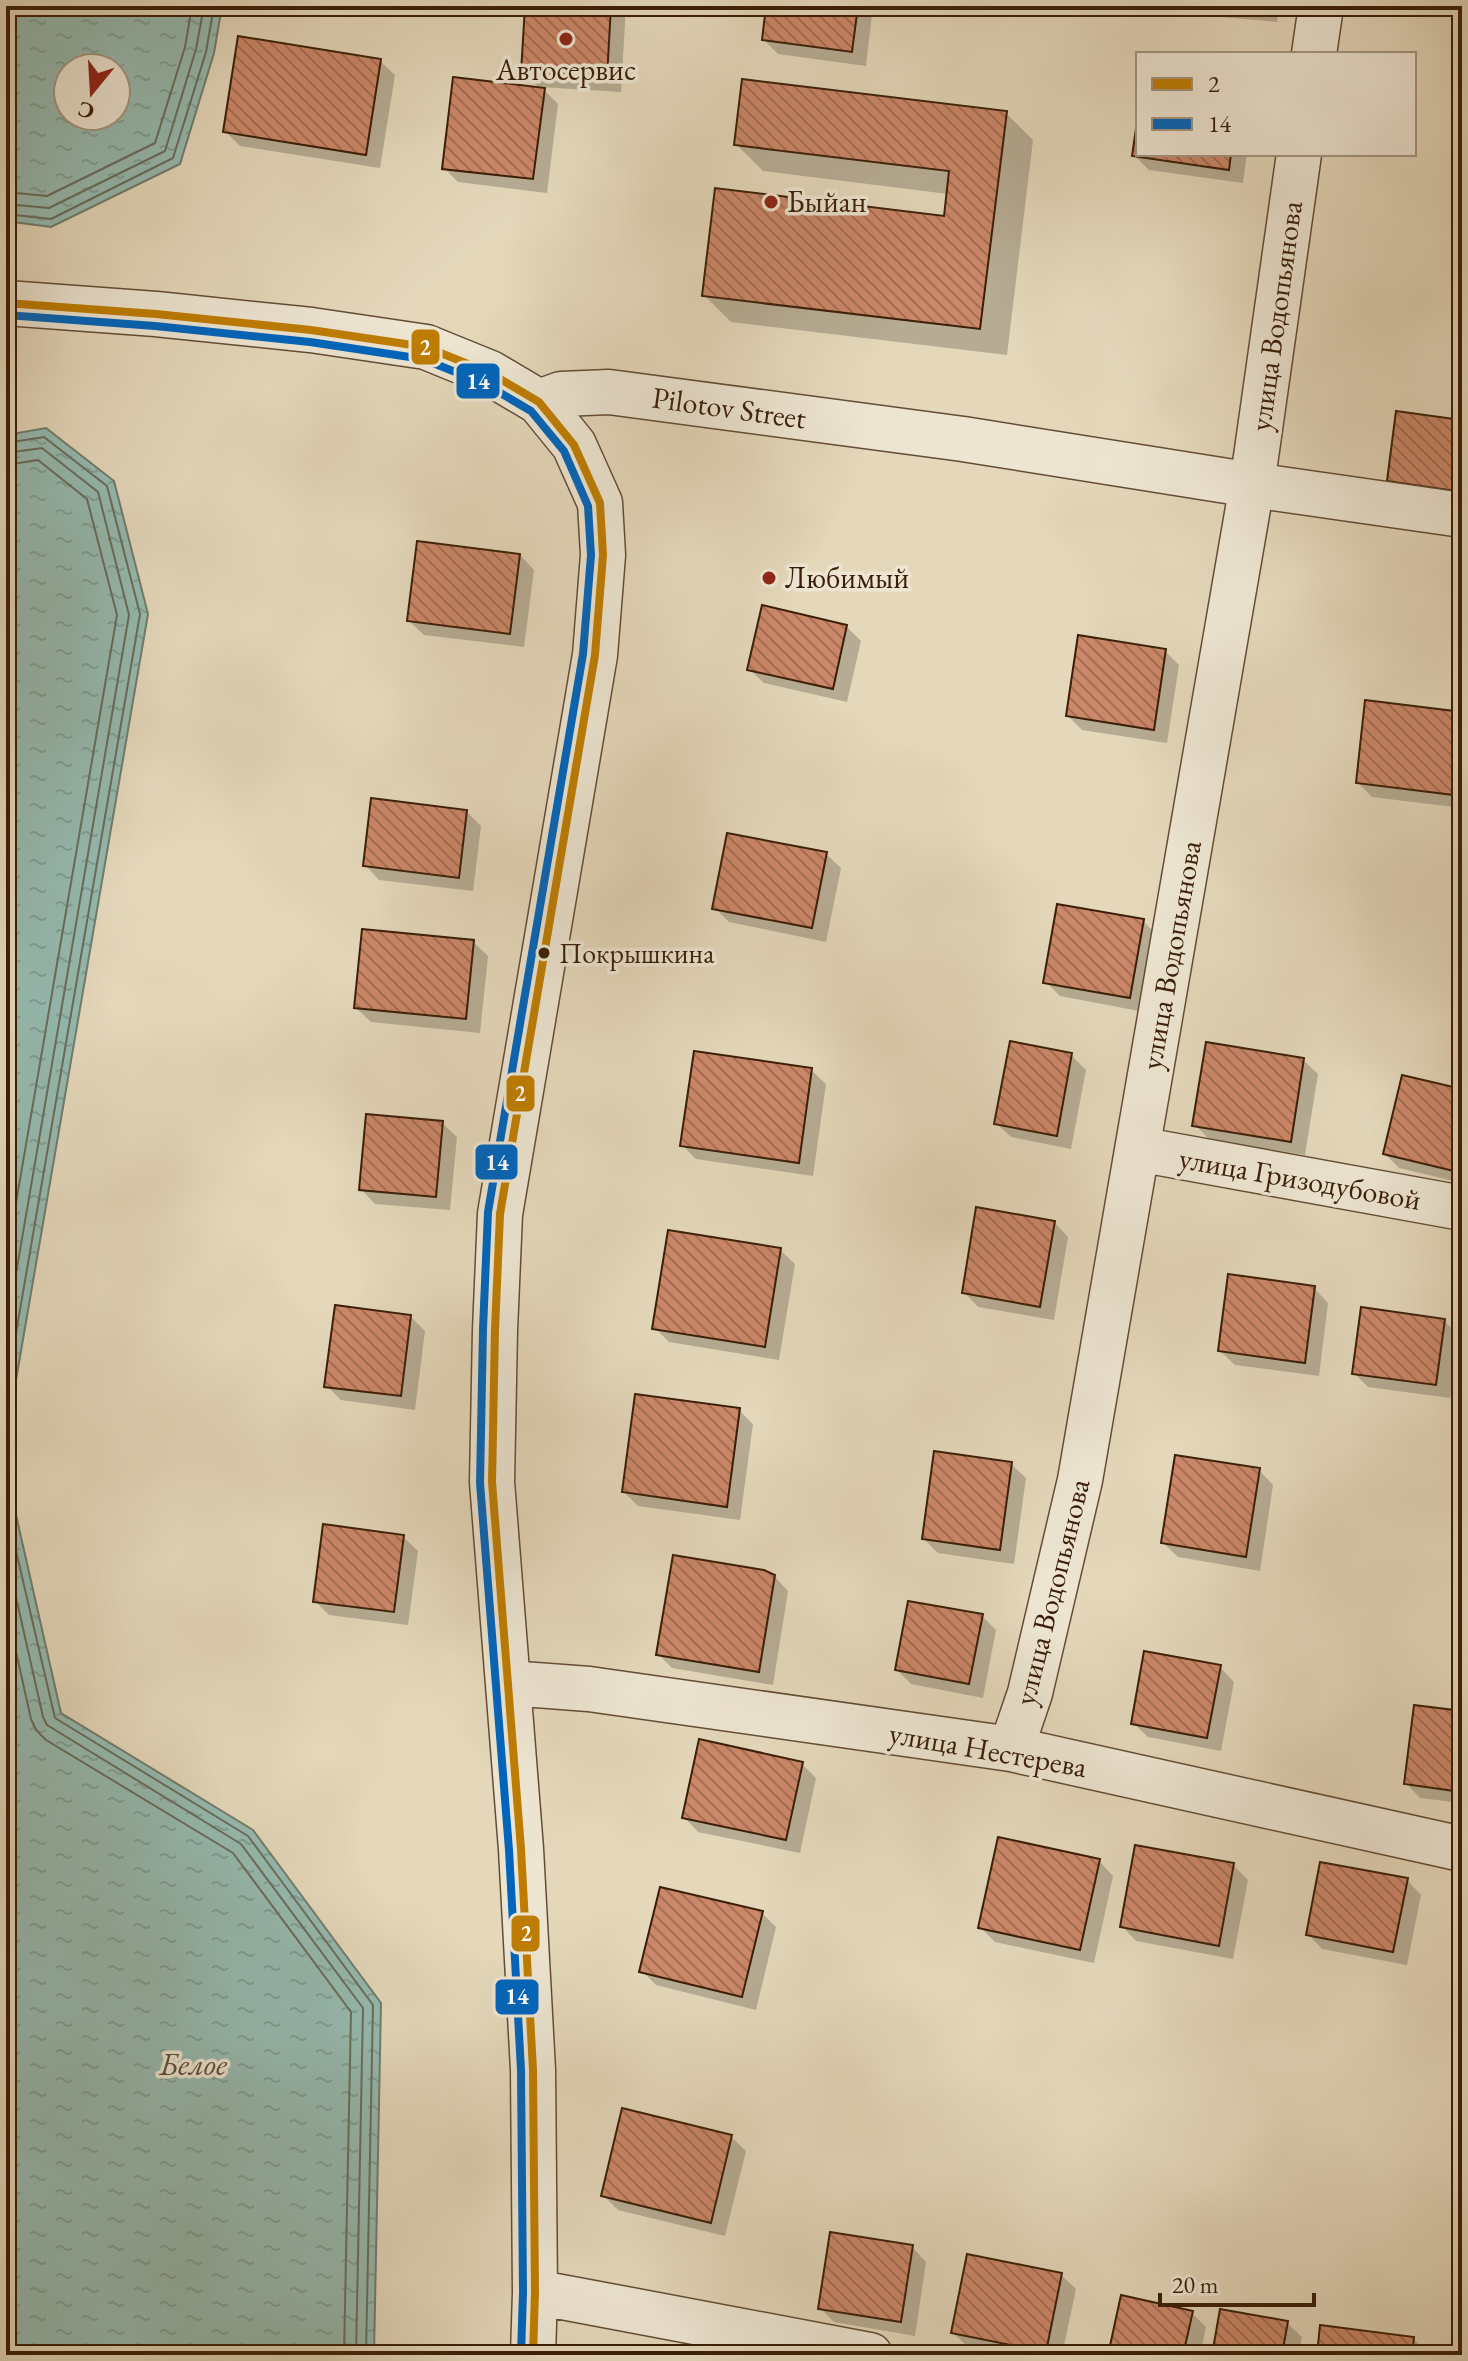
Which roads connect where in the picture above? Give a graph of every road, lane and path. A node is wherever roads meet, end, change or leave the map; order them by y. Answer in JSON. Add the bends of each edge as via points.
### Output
{"nodes":[{"id":1,"x":1321,"y":6,"type":"edge"},
{"id":2,"x":1314,"y":52,"type":"edge"},
{"id":3,"x":1299,"y":156,"type":"edge"},
{"id":4,"x":6,"y":303,"type":"edge"},
{"id":5,"x":539,"y":402,"type":"junction"},
{"id":6,"x":1252,"y":485,"type":"junction"},
{"id":7,"x":1462,"y":515,"type":"edge"},
{"id":8,"x":1138,"y":1149,"type":"junction"},
{"id":9,"x":1462,"y":1208,"type":"edge"},
{"id":10,"x":508,"y":1683,"type":"junction"},
{"id":11,"x":1011,"y":1749,"type":"junction"},
{"id":12,"x":1462,"y":1849,"type":"edge"},
{"id":13,"x":535,"y":2292,"type":"junction"},
{"id":14,"x":533,"y":2355,"type":"edge"},
{"id":15,"x":870,"y":2355,"type":"edge"}],
"edges":[{"from":1,"to":2,"type":"street"},
{"from":3,"to":6,"type":"street","name":"улица Водопьянова"},
{"from":4,"to":5,"type":"street","via":[[311,330],[426,347],[490,373]]},
{"from":5,"to":6,"type":"street","name":"Pilotov Street","via":[[561,394],[609,392],[963,439]]},
{"from":5,"to":10,"type":"street","via":[[574,445],[600,503],[603,555],[593,671],[500,1214],[492,1482]]},
{"from":6,"to":7,"type":"street","name":"Pilotov Street"},
{"from":6,"to":8,"type":"street","name":"улица Водопьянова"},
{"from":8,"to":9,"type":"street","name":"улица Гризодубовой"},
{"from":8,"to":11,"type":"street","name":"улица Водопьянова","via":[[1080,1480],[1030,1693]]},
{"from":10,"to":11,"type":"street","name":"улица Нестерева","via":[[589,1689]]},
{"from":10,"to":13,"type":"street","via":[[533,2070]]},
{"from":11,"to":12,"type":"street","name":"улица Нестерева"},
{"from":13,"to":14,"type":"street"},
{"from":13,"to":15,"type":"street"}]}
